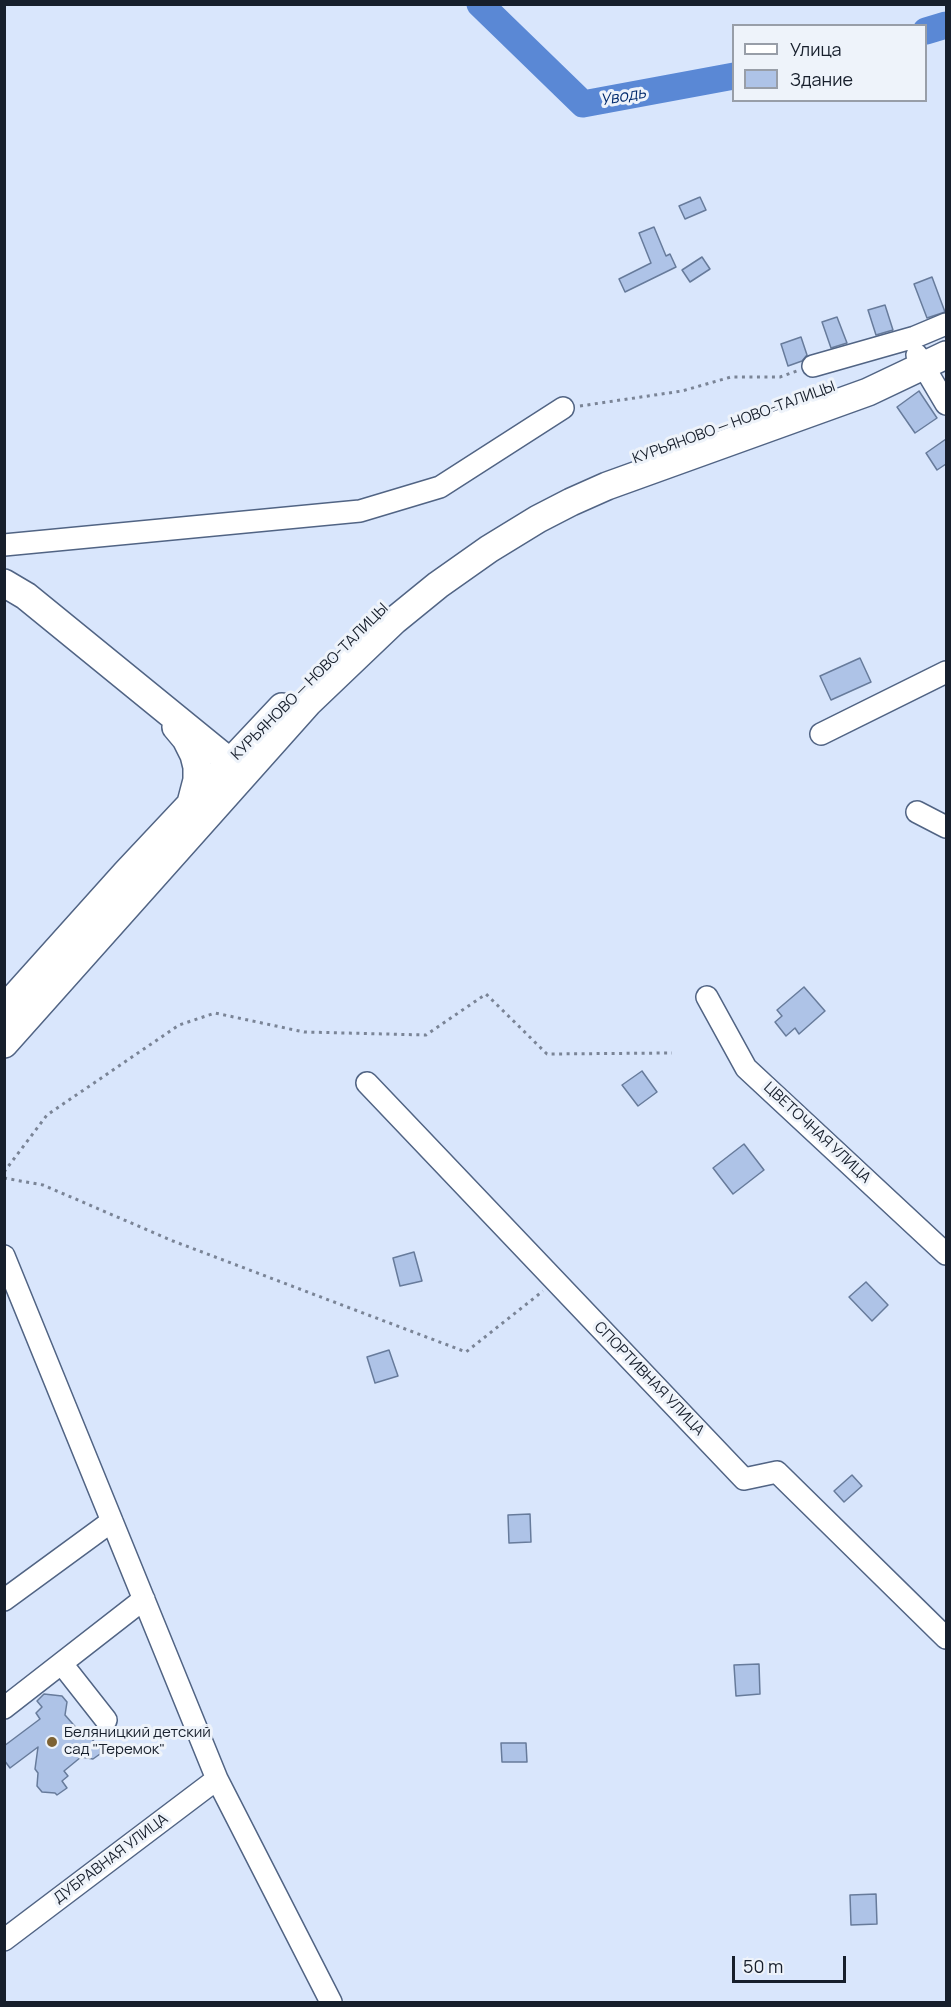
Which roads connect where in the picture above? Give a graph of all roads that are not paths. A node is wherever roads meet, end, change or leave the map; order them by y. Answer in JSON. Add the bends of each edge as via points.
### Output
{"nodes":[{"id":1,"x":946,"y":324,"type":"edge"},
{"id":2,"x":946,"y":342,"type":"edge"},
{"id":3,"x":946,"y":355,"type":"edge"},
{"id":4,"x":919,"y":361,"type":"junction"},
{"id":5,"x":813,"y":366,"type":"road end"},
{"id":6,"x":946,"y":404,"type":"edge"},
{"id":7,"x":563,"y":408,"type":"road end"},
{"id":8,"x":4,"y":545,"type":"edge"},
{"id":9,"x":4,"y":583,"type":"edge"},
{"id":10,"x":946,"y":672,"type":"edge"},
{"id":11,"x":296,"y":693,"type":"junction"},
{"id":12,"x":152,"y":699,"type":"junction"},
{"id":13,"x":821,"y":734,"type":"dead end"},
{"id":14,"x":237,"y":768,"type":"junction"},
{"id":15,"x":191,"y":803,"type":"junction"},
{"id":16,"x":917,"y":812,"type":"dead end"},
{"id":17,"x":946,"y":827,"type":"edge"},
{"id":18,"x":707,"y":997,"type":"dead end"},
{"id":19,"x":4,"y":1009,"type":"edge"},
{"id":20,"x":4,"y":1044,"type":"edge"},
{"id":21,"x":367,"y":1083,"type":"dead end"},
{"id":22,"x":946,"y":1254,"type":"edge"},
{"id":23,"x":4,"y":1256,"type":"edge"},
{"id":24,"x":112,"y":1521,"type":"junction"},
{"id":25,"x":144,"y":1599,"type":"junction"},
{"id":26,"x":4,"y":1600,"type":"edge"},
{"id":27,"x":946,"y":1638,"type":"edge"},
{"id":28,"x":62,"y":1664,"type":"junction"},
{"id":29,"x":4,"y":1708,"type":"edge"},
{"id":30,"x":106,"y":1720,"type":"dead end"},
{"id":31,"x":217,"y":1779,"type":"junction"},
{"id":32,"x":4,"y":1940,"type":"edge"},
{"id":33,"x":331,"y":2002,"type":"edge"}],
"edges":[{"from":1,"to":5,"type":"street","via":[[915,337]]},
{"from":2,"to":4,"type":"main road"},
{"from":3,"to":4,"type":"main road"},
{"from":4,"to":6,"type":"street"},
{"from":4,"to":11,"type":"main road","name":"КУРЬЯНОВО — НОВО-ТАЛИЦЫ","via":[[602,471],[529,505],[428,572],[384,608]]},
{"from":4,"to":14,"type":"main road","name":"КУРЬЯНОВО — НОВО-ТАЛИЦЫ","via":[[868,392],[608,486],[538,519],[438,585],[395,620]]},
{"from":7,"to":8,"type":"street","via":[[440,487],[360,511]]},
{"from":9,"to":12,"type":"main road","via":[[26,596]]},
{"from":10,"to":13,"type":"street"},
{"from":11,"to":12,"type":"main road","via":[[248,729],[226,737],[201,730]]},
{"from":11,"to":14,"type":"main road","name":"КУРЬЯНОВО — НОВО-ТАЛИЦЫ"},
{"from":12,"to":14,"type":"main road"},
{"from":12,"to":15,"type":"main road","via":[[186,739],[194,755],[197,780]]},
{"from":14,"to":15,"type":"main road","name":"КУРЬЯНОВО — НОВО-ТАЛИЦЫ"},
{"from":14,"to":20,"type":"main road","name":"КУРЬЯНОВО — НОВО-ТАЛИЦЫ"},
{"from":15,"to":19,"type":"main road","name":"КУРЬЯНОВО — НОВО-ТАЛИЦЫ"},
{"from":16,"to":17,"type":"street"},
{"from":18,"to":22,"type":"street","name":"ЦВЕТОЧНАЯ УЛИЦА","via":[[746,1068]]},
{"from":21,"to":27,"type":"street","name":"СПОРТИВНАЯ УЛИЦА","via":[[744,1479],[777,1472]]},
{"from":23,"to":24,"type":"street"},
{"from":24,"to":25,"type":"street"},
{"from":24,"to":26,"type":"street"},
{"from":25,"to":28,"type":"street"},
{"from":25,"to":31,"type":"street"},
{"from":28,"to":29,"type":"street"},
{"from":28,"to":30,"type":"street"},
{"from":31,"to":32,"type":"street","name":"ДУБРАВНАЯ УЛИЦА"},
{"from":31,"to":33,"type":"street"}]}
